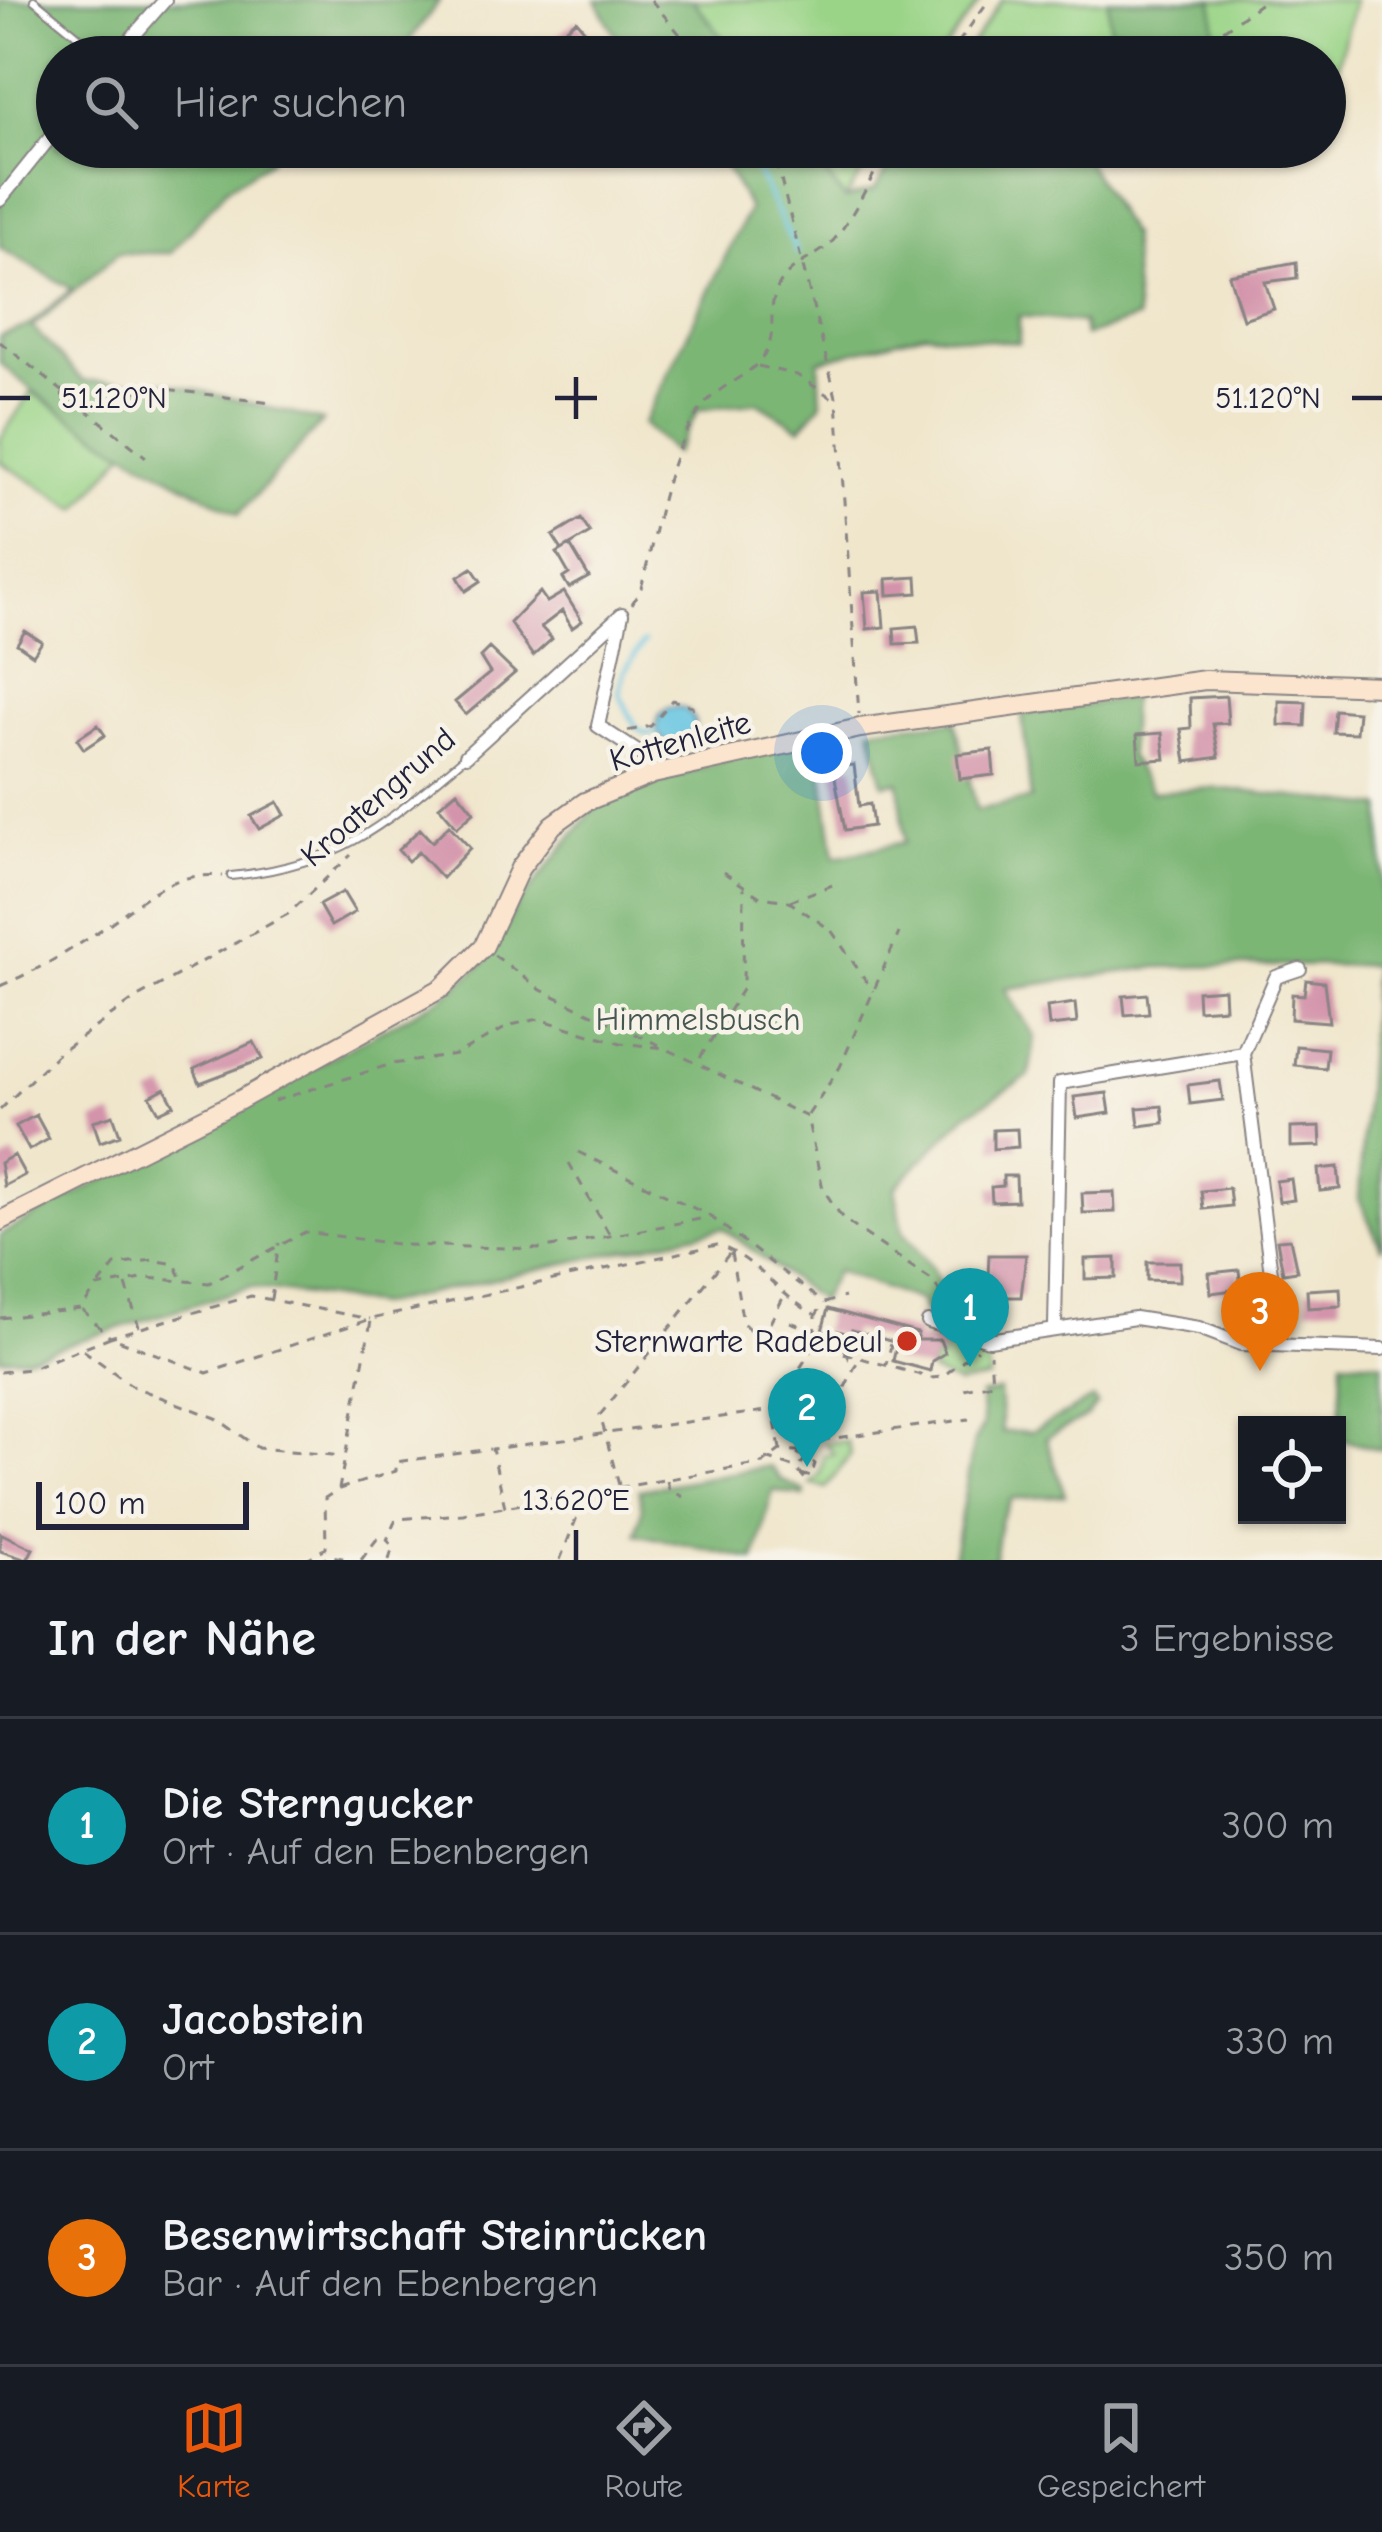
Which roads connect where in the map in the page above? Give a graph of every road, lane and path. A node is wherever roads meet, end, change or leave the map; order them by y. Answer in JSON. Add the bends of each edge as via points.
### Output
{"nodes":[{"id":1,"x":34,"y":0,"type":"edge"},
{"id":2,"x":165,"y":0,"type":"edge"},
{"id":3,"x":651,"y":0,"type":"edge"},
{"id":4,"x":989,"y":0,"type":"edge"},
{"id":5,"x":1264,"y":0,"type":"edge"},
{"id":6,"x":78,"y":36,"type":"edge"},
{"id":7,"x":133,"y":36,"type":"edge"},
{"id":8,"x":681,"y":36,"type":"edge"},
{"id":9,"x":963,"y":36,"type":"edge"},
{"id":10,"x":1214,"y":36,"type":"edge"},
{"id":11,"x":36,"y":155,"type":"edge"},
{"id":12,"x":778,"y":168,"type":"edge"},
{"id":13,"x":876,"y":168,"type":"edge"},
{"id":14,"x":0,"y":200,"type":"edge"},
{"id":15,"x":798,"y":260,"type":"junction"},
{"id":16,"x":0,"y":342,"type":"edge"},
{"id":17,"x":756,"y":366,"type":"junction"},
{"id":18,"x":61,"y":395,"type":"junction"},
{"id":19,"x":836,"y":401,"type":"junction"},
{"id":20,"x":271,"y":403,"type":"dead end"},
{"id":21,"x":146,"y":457,"type":"dead end"},
{"id":22,"x":622,"y":614,"type":"junction"},
{"id":23,"x":586,"y":646,"type":"junction"},
{"id":24,"x":616,"y":656,"type":"junction"},
{"id":25,"x":1382,"y":686,"type":"edge"},
{"id":26,"x":695,"y":720,"type":"dead end"},
{"id":27,"x":860,"y":728,"type":"junction"},
{"id":28,"x":641,"y":730,"type":"dead end"},
{"id":29,"x":466,"y":755,"type":"joint"},
{"id":30,"x":653,"y":774,"type":"junction"},
{"id":31,"x":369,"y":837,"type":"junction"},
{"id":32,"x":723,"y":872,"type":"dead end"},
{"id":33,"x":231,"y":876,"type":"joint"},
{"id":34,"x":835,"y":884,"type":"dead end"},
{"id":35,"x":744,"y":887,"type":"junction"},
{"id":36,"x":788,"y":901,"type":"junction"},
{"id":37,"x":899,"y":933,"type":"dead end"},
{"id":38,"x":484,"y":946,"type":"junction"},
{"id":39,"x":1300,"y":968,"type":"dead end"},
{"id":40,"x":0,"y":986,"type":"edge"},
{"id":41,"x":874,"y":992,"type":"junction"},
{"id":42,"x":665,"y":1048,"type":"junction"},
{"id":43,"x":1243,"y":1053,"type":"junction"},
{"id":44,"x":699,"y":1060,"type":"junction"},
{"id":45,"x":240,"y":1100,"type":"junction"},
{"id":46,"x":0,"y":1110,"type":"edge"},
{"id":47,"x":807,"y":1117,"type":"junction"},
{"id":48,"x":578,"y":1152,"type":"dead end"},
{"id":49,"x":569,"y":1163,"type":"dead end"},
{"id":50,"x":711,"y":1217,"type":"junction"},
{"id":51,"x":0,"y":1220,"type":"edge"},
{"id":52,"x":612,"y":1238,"type":"junction"},
{"id":53,"x":279,"y":1242,"type":"junction"},
{"id":54,"x":731,"y":1251,"type":"junction"},
{"id":55,"x":184,"y":1282,"type":"junction"},
{"id":56,"x":125,"y":1283,"type":"junction"},
{"id":57,"x":98,"y":1287,"type":"junction"},
{"id":58,"x":784,"y":1296,"type":"junction"},
{"id":59,"x":845,"y":1297,"type":"dead end"},
{"id":60,"x":271,"y":1300,"type":"junction"},
{"id":61,"x":824,"y":1303,"type":"junction"},
{"id":62,"x":81,"y":1309,"type":"junction"},
{"id":63,"x":816,"y":1315,"type":"junction"},
{"id":64,"x":0,"y":1318,"type":"edge"},
{"id":65,"x":371,"y":1319,"type":"junction"},
{"id":66,"x":790,"y":1322,"type":"dead end"},
{"id":67,"x":928,"y":1322,"type":"dead end"},
{"id":68,"x":770,"y":1323,"type":"dead end"},
{"id":69,"x":1055,"y":1326,"type":"junction"},
{"id":70,"x":140,"y":1329,"type":"junction"},
{"id":71,"x":815,"y":1331,"type":"junction"},
{"id":72,"x":959,"y":1331,"type":"junction"},
{"id":73,"x":110,"y":1337,"type":"junction"},
{"id":74,"x":989,"y":1340,"type":"junction"},
{"id":75,"x":815,"y":1345,"type":"junction"},
{"id":76,"x":1280,"y":1345,"type":"junction"},
{"id":77,"x":82,"y":1348,"type":"junction"},
{"id":78,"x":1382,"y":1349,"type":"edge"},
{"id":79,"x":858,"y":1358,"type":"junction"},
{"id":80,"x":886,"y":1365,"type":"junction"},
{"id":81,"x":0,"y":1372,"type":"edge"},
{"id":82,"x":964,"y":1389,"type":"dead end"},
{"id":83,"x":773,"y":1410,"type":"junction"},
{"id":84,"x":969,"y":1419,"type":"dead end"},
{"id":85,"x":605,"y":1433,"type":"junction"},
{"id":86,"x":820,"y":1440,"type":"junction"},
{"id":87,"x":492,"y":1449,"type":"junction"},
{"id":88,"x":780,"y":1450,"type":"junction"},
{"id":89,"x":794,"y":1451,"type":"junction"},
{"id":90,"x":813,"y":1452,"type":"junction"},
{"id":91,"x":343,"y":1456,"type":"junction"},
{"id":92,"x":766,"y":1458,"type":"junction"},
{"id":93,"x":667,"y":1479,"type":"junction"},
{"id":94,"x":808,"y":1482,"type":"dead end"},
{"id":95,"x":620,"y":1487,"type":"junction"},
{"id":96,"x":339,"y":1489,"type":"junction"},
{"id":97,"x":586,"y":1492,"type":"junction"},
{"id":98,"x":683,"y":1497,"type":"dead end"},
{"id":99,"x":505,"y":1507,"type":"junction"},
{"id":100,"x":387,"y":1540,"type":"junction"},
{"id":101,"x":305,"y":1560,"type":"edge"},
{"id":102,"x":317,"y":1560,"type":"edge"},
{"id":103,"x":352,"y":1560,"type":"edge"},
{"id":104,"x":361,"y":1560,"type":"edge"},
{"id":105,"x":388,"y":1560,"type":"edge"},
{"id":106,"x":560,"y":1560,"type":"edge"}],
"edges":[{"from":1,"to":6,"type":"lane"},
{"from":2,"to":7,"type":"street"},
{"from":3,"to":8,"type":"path"},
{"from":4,"to":9,"type":"path"},
{"from":5,"to":10,"type":"path"},
{"from":11,"to":14,"type":"street"},
{"from":12,"to":15,"type":"path"},
{"from":13,"to":15,"type":"path","via":[[827,248]]},
{"from":15,"to":17,"type":"path","via":[[774,297],[773,333]]},
{"from":15,"to":19,"type":"path"},
{"from":16,"to":18,"type":"path"},
{"from":17,"to":19,"type":"path","via":[[796,375]]},
{"from":17,"to":22,"type":"path","via":[[722,387],[696,417],[672,472],[641,588]]},
{"from":18,"to":20,"type":"path","via":[[166,389]]},
{"from":18,"to":21,"type":"path"},
{"from":19,"to":27,"type":"path"},
{"from":22,"to":23,"type":"street","name":"Kroatengrund"},
{"from":22,"to":24,"type":"street"},
{"from":23,"to":24,"type":"street"},
{"from":23,"to":29,"type":"street","name":"Kroatengrund"},
{"from":24,"to":30,"type":"street","via":[[598,726],[644,756]]},
{"from":25,"to":27,"type":"street","name":"Kottenleite","via":[[1205,680]]},
{"from":26,"to":28,"type":"path","via":[[692,706],[672,700]]},
{"from":27,"to":30,"type":"street","name":"Kottenleite"},
{"from":29,"to":31,"type":"lane","name":"Kroatengrund"},
{"from":30,"to":38,"type":"street","name":"Kottenleite","via":[[585,802],[554,825],[520,868]]},
{"from":31,"to":33,"type":"lane"},
{"from":31,"to":46,"type":"path","name":"Kroatengrund","via":[[288,914],[136,998],[56,1056]]},
{"from":32,"to":35,"type":"path"},
{"from":33,"to":40,"type":"path","via":[[172,878],[77,946]]},
{"from":34,"to":36,"type":"path"},
{"from":35,"to":36,"type":"path"},
{"from":35,"to":44,"type":"path","via":[[743,988]]},
{"from":36,"to":41,"type":"path","via":[[831,930]]},
{"from":37,"to":41,"type":"path"},
{"from":38,"to":42,"type":"path","via":[[542,990]]},
{"from":38,"to":45,"type":"street","name":"Kottenleite","via":[[418,1004]]},
{"from":39,"to":43,"type":"street","via":[[1276,977]]},
{"from":41,"to":47,"type":"path"},
{"from":42,"to":44,"type":"path"},
{"from":42,"to":45,"type":"path","via":[[538,1019],[456,1054],[392,1064],[273,1101]]},
{"from":43,"to":69,"type":"street","via":[[1060,1083]]},
{"from":43,"to":76,"type":"street"},
{"from":44,"to":47,"type":"path"},
{"from":45,"to":51,"type":"street","name":"Kottenleite"},
{"from":47,"to":72,"type":"path","via":[[823,1189],[842,1219],[934,1282]]},
{"from":48,"to":50,"type":"path"},
{"from":49,"to":52,"type":"path"},
{"from":50,"to":52,"type":"path"},
{"from":50,"to":61,"type":"path"},
{"from":52,"to":53,"type":"path","via":[[540,1249],[304,1232]]},
{"from":53,"to":55,"type":"path","via":[[209,1283]]},
{"from":53,"to":60,"type":"path"},
{"from":54,"to":58,"type":"path","via":[[749,1258]]},
{"from":54,"to":65,"type":"path","via":[[717,1245]]},
{"from":54,"to":75,"type":"path","via":[[750,1333]]},
{"from":54,"to":85,"type":"path","via":[[600,1415]]},
{"from":55,"to":56,"type":"path"},
{"from":55,"to":57,"type":"path","via":[[175,1264],[153,1260],[115,1265]]},
{"from":56,"to":57,"type":"path"},
{"from":56,"to":70,"type":"path"},
{"from":57,"to":62,"type":"path"},
{"from":58,"to":63,"type":"path"},
{"from":58,"to":68,"type":"path"},
{"from":59,"to":61,"type":"path"},
{"from":60,"to":65,"type":"path"},
{"from":60,"to":70,"type":"path","via":[[251,1296]]},
{"from":61,"to":63,"type":"path"},
{"from":62,"to":64,"type":"path"},
{"from":62,"to":73,"type":"path"},
{"from":63,"to":71,"type":"path"},
{"from":65,"to":73,"type":"path","via":[[207,1373]]},
{"from":65,"to":91,"type":"path"},
{"from":66,"to":71,"type":"path"},
{"from":67,"to":72,"type":"street"},
{"from":69,"to":74,"type":"street"},
{"from":69,"to":76,"type":"street","via":[[1135,1318]]},
{"from":70,"to":73,"type":"path"},
{"from":71,"to":75,"type":"path"},
{"from":71,"to":80,"type":"path","via":[[891,1346]]},
{"from":72,"to":74,"type":"street"},
{"from":73,"to":77,"type":"path"},
{"from":74,"to":80,"type":"path","via":[[942,1377]]},
{"from":74,"to":82,"type":"path","via":[[992,1383]]},
{"from":75,"to":79,"type":"path"},
{"from":75,"to":83,"type":"path"},
{"from":76,"to":78,"type":"street"},
{"from":77,"to":81,"type":"path","via":[[29,1370]]},
{"from":77,"to":91,"type":"path","via":[[134,1387],[216,1418],[258,1448]]},
{"from":79,"to":80,"type":"path"},
{"from":79,"to":86,"type":"path"},
{"from":83,"to":85,"type":"path"},
{"from":83,"to":88,"type":"path"},
{"from":84,"to":86,"type":"path"},
{"from":85,"to":87,"type":"path"},
{"from":85,"to":95,"type":"path"},
{"from":86,"to":90,"type":"path"},
{"from":87,"to":96,"type":"path","via":[[396,1462],[396,1471]]},
{"from":87,"to":99,"type":"path"},
{"from":88,"to":89,"type":"path"},
{"from":88,"to":92,"type":"path"},
{"from":89,"to":90,"type":"path"},
{"from":89,"to":90,"type":"path","via":[[806,1459]]},
{"from":91,"to":96,"type":"path"},
{"from":92,"to":93,"type":"path"},
{"from":92,"to":94,"type":"path"},
{"from":93,"to":95,"type":"path"},
{"from":93,"to":98,"type":"path"},
{"from":95,"to":97,"type":"path"},
{"from":96,"to":101,"type":"path","via":[[325,1498],[326,1548]]},
{"from":97,"to":99,"type":"path"},
{"from":97,"to":106,"type":"path"},
{"from":99,"to":100,"type":"path","via":[[396,1519]]},
{"from":100,"to":104,"type":"path","via":[[377,1539]]},
{"from":100,"to":105,"type":"path"},
{"from":102,"to":103,"type":"path"}]}
